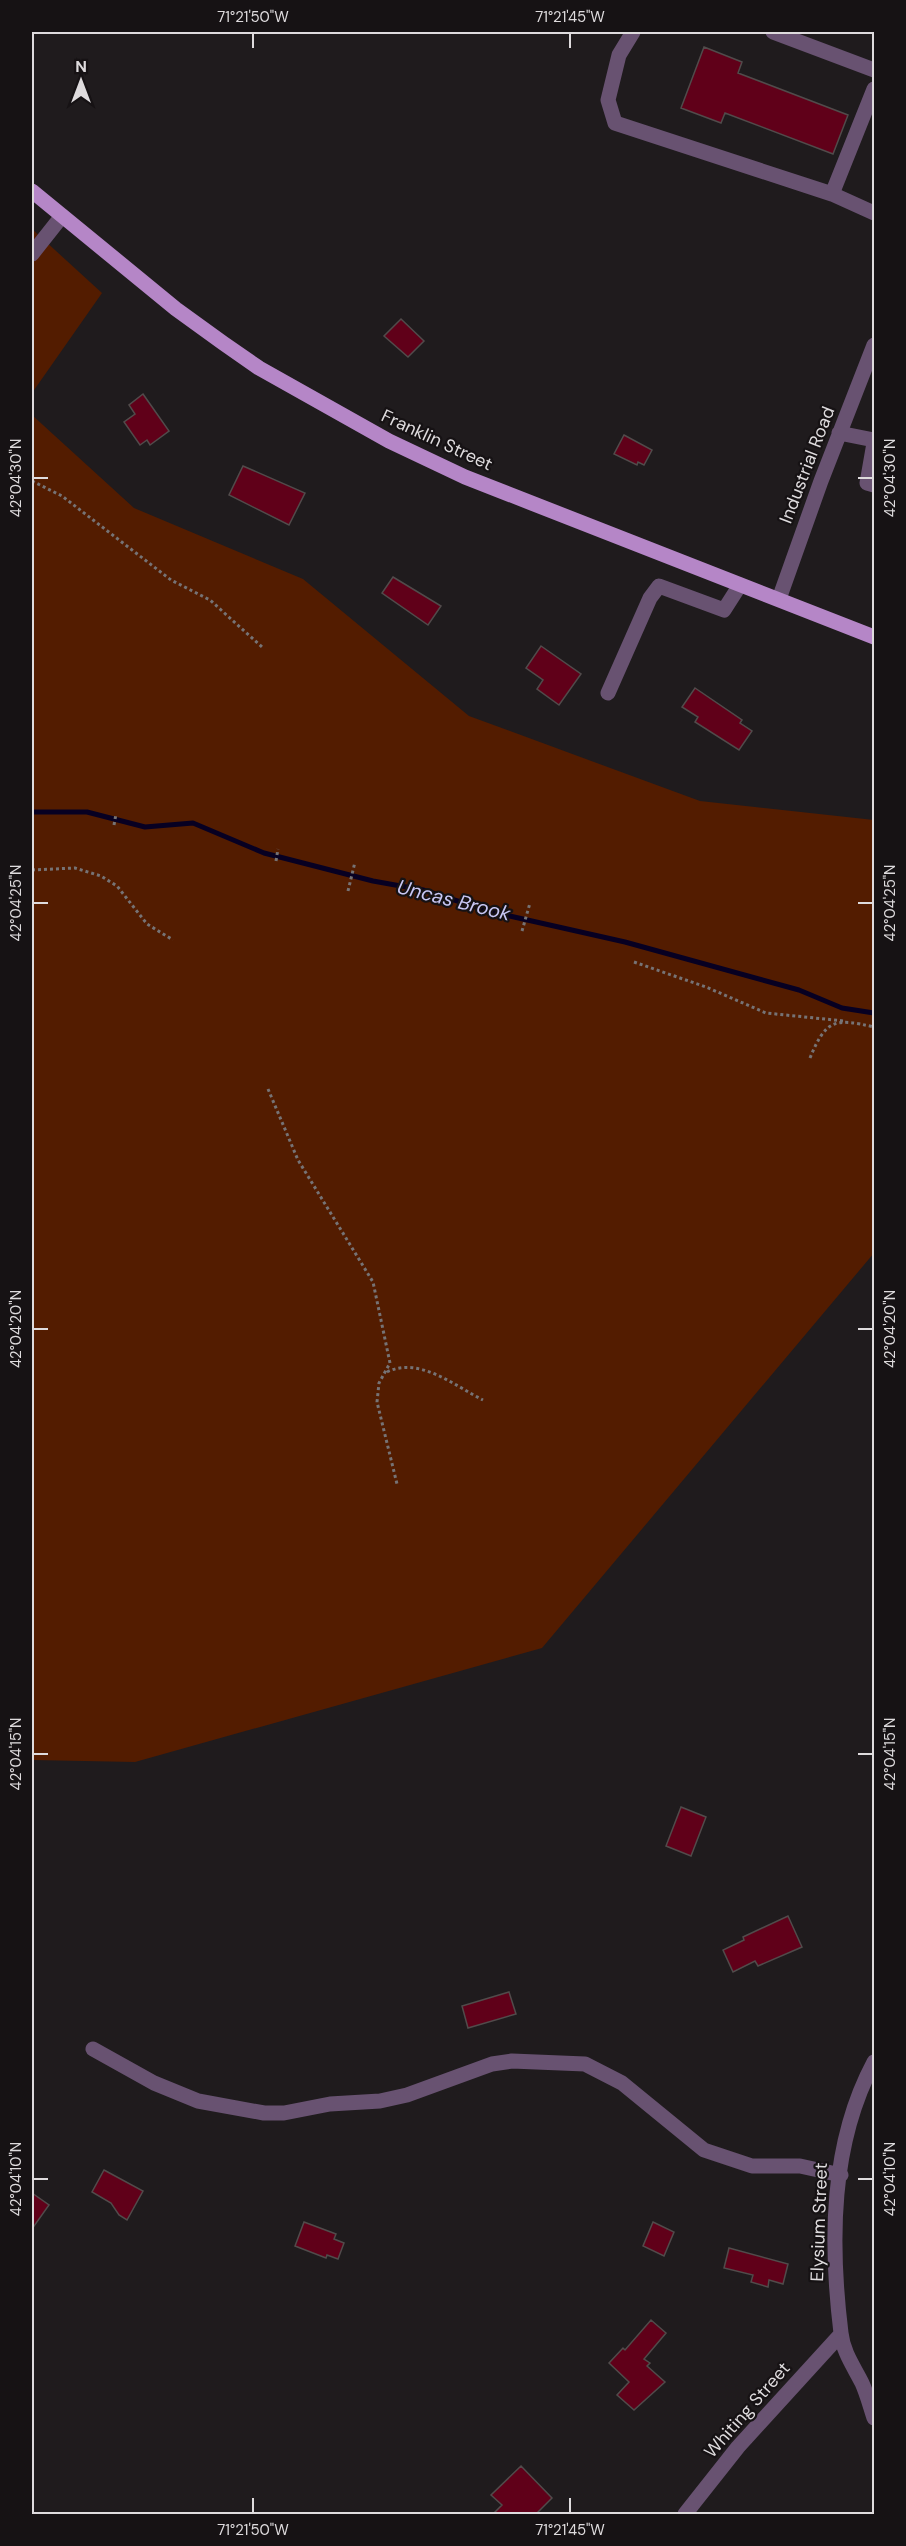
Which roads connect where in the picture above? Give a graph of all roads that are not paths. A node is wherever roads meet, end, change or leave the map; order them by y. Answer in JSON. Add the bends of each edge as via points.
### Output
{"nodes":[{"id":1,"x":633,"y":32,"type":"edge"},
{"id":2,"x":773,"y":32,"type":"edge"},
{"id":3,"x":874,"y":70,"type":"edge"},
{"id":4,"x":874,"y":89,"type":"edge"},
{"id":5,"x":32,"y":191,"type":"edge"},
{"id":6,"x":832,"y":194,"type":"junction"},
{"id":7,"x":874,"y":213,"type":"edge"},
{"id":8,"x":62,"y":216,"type":"junction"},
{"id":9,"x":32,"y":254,"type":"edge"},
{"id":10,"x":874,"y":345,"type":"edge"},
{"id":11,"x":839,"y":433,"type":"junction"},
{"id":12,"x":874,"y":442,"type":"edge"},
{"id":13,"x":874,"y":485,"type":"edge"},
{"id":14,"x":740,"y":585,"type":"junction"},
{"id":15,"x":778,"y":599,"type":"junction"},
{"id":16,"x":874,"y":637,"type":"edge"},
{"id":17,"x":608,"y":693,"type":"dead end"},
{"id":18,"x":93,"y":2049,"type":"dead end"},
{"id":19,"x":874,"y":2062,"type":"edge"},
{"id":20,"x":841,"y":2175,"type":"junction"},
{"id":21,"x":841,"y":2334,"type":"junction"},
{"id":22,"x":874,"y":2418,"type":"edge"},
{"id":23,"x":685,"y":2514,"type":"edge"}],
"edges":[{"from":1,"to":6,"type":"street","via":[[620,55],[608,100],[615,123]]},
{"from":2,"to":3,"type":"street"},
{"from":4,"to":6,"type":"street"},
{"from":5,"to":8,"type":"main road","name":"Franklin Street"},
{"from":6,"to":7,"type":"street"},
{"from":8,"to":9,"type":"street"},
{"from":8,"to":14,"type":"main road","name":"Franklin Street","via":[[259,368],[380,436],[453,472]]},
{"from":10,"to":11,"type":"street","name":"Industrial Road"},
{"from":11,"to":12,"type":"street"},
{"from":11,"to":15,"type":"street","name":"Industrial Road"},
{"from":12,"to":13,"type":"street","via":[[867,483]]},
{"from":14,"to":15,"type":"main road","name":"Franklin Street"},
{"from":14,"to":17,"type":"street","via":[[724,610],[659,586]]},
{"from":15,"to":16,"type":"main road","name":"Franklin Street"},
{"from":18,"to":20,"type":"street","via":[[198,2101],[264,2114],[380,2101],[512,2061],[585,2064],[622,2083],[704,2150],[752,2166],[800,2166]]},
{"from":19,"to":20,"type":"street","name":"Elysium Street","via":[[852,2107],[841,2153]]},
{"from":20,"to":21,"type":"street","name":"Elysium Street","via":[[837,2199],[837,2294]]},
{"from":21,"to":22,"type":"street","name":"Elysium Street"},
{"from":21,"to":23,"type":"street","name":"Whiting Street","via":[[738,2447]]}]}
